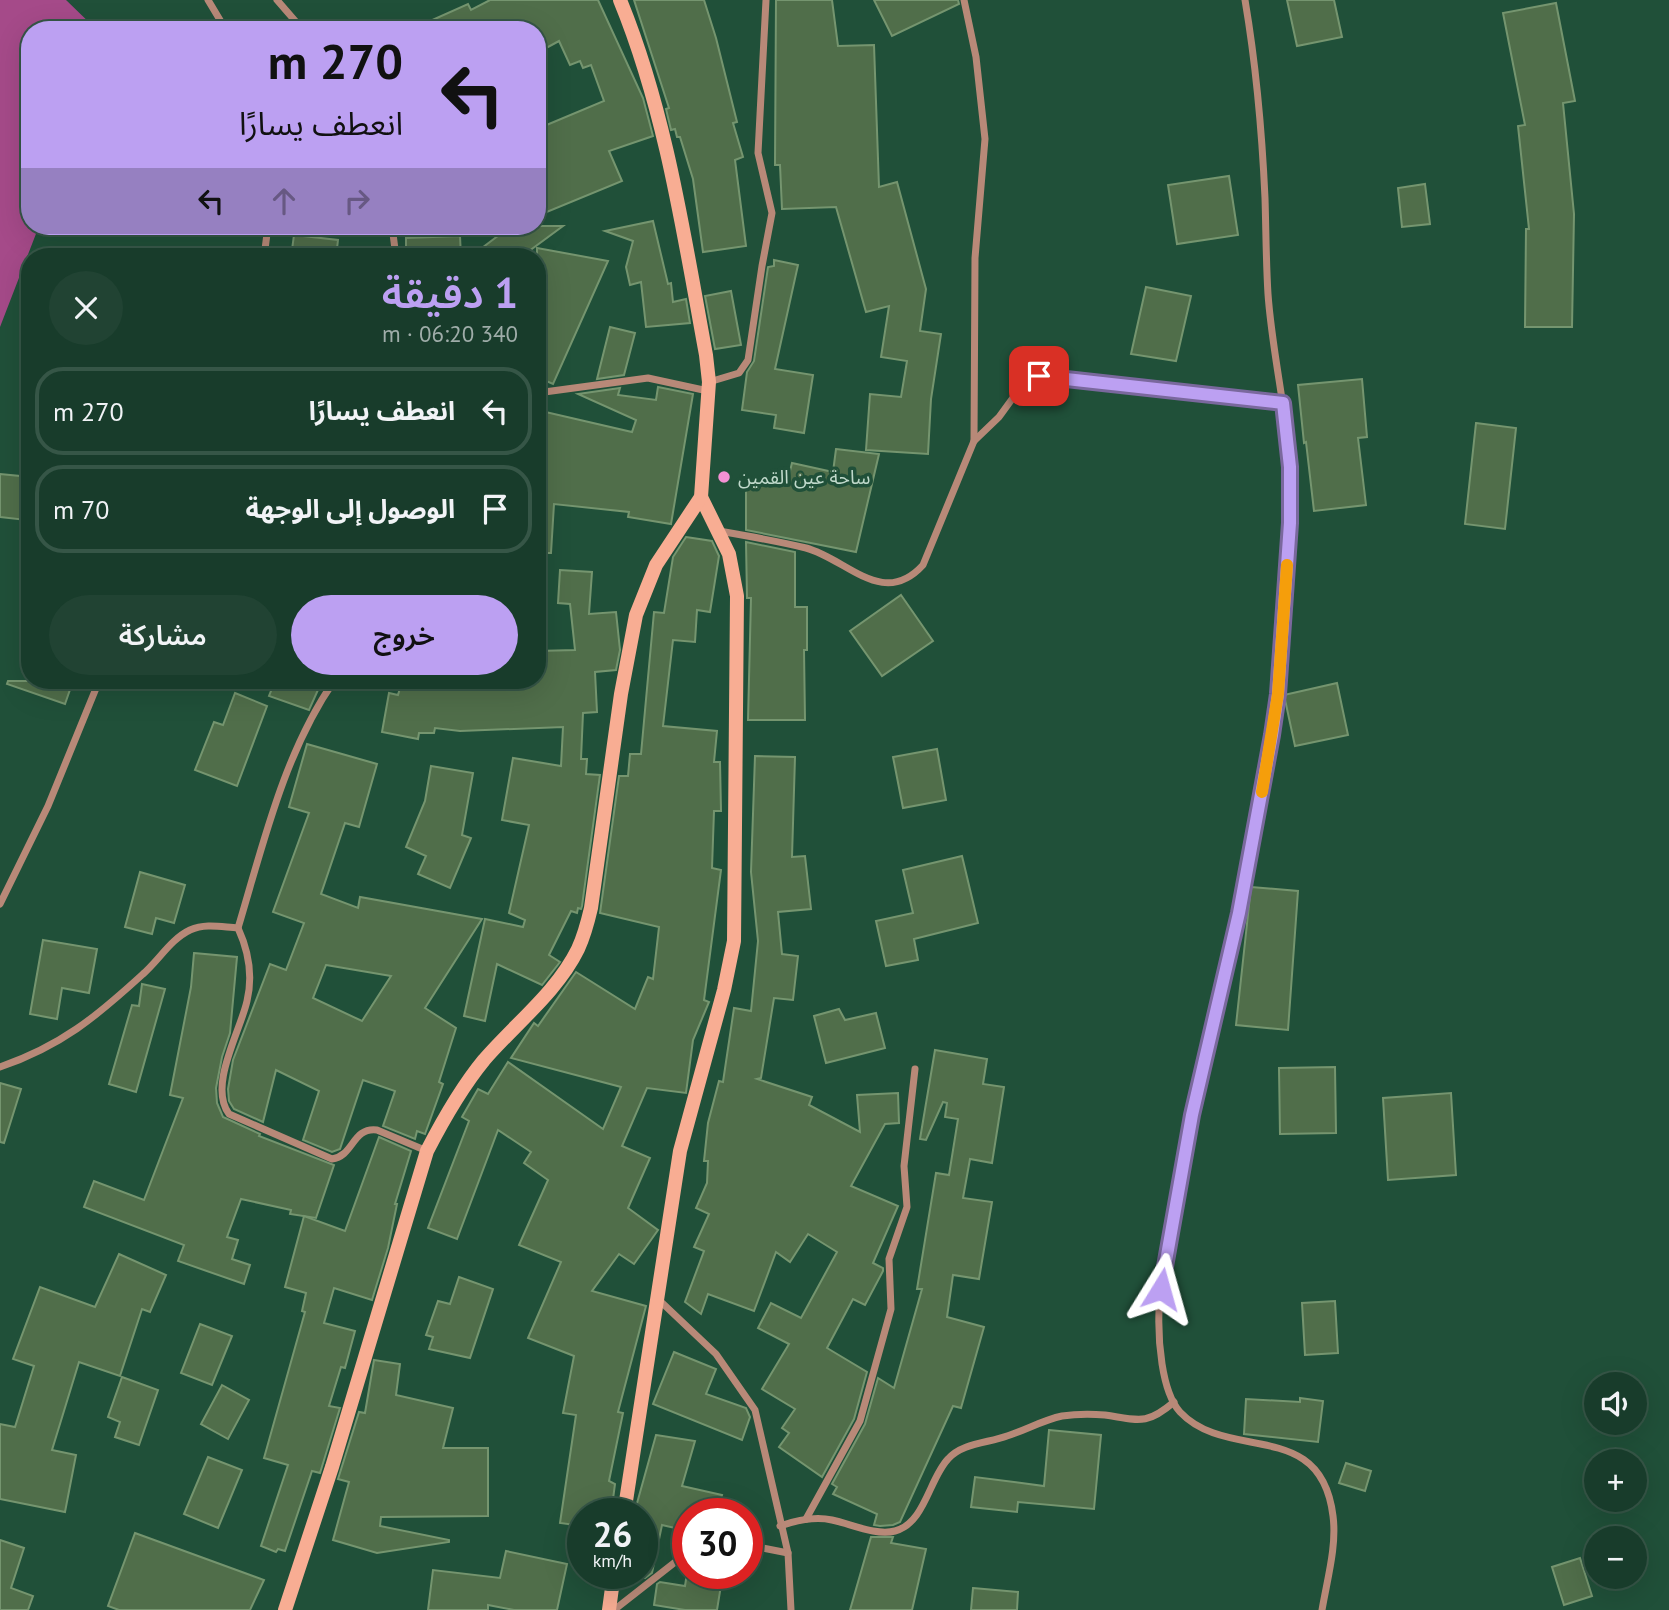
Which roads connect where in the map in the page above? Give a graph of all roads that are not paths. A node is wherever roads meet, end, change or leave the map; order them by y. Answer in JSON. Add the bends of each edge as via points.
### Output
{"nodes":[{"id":1,"x":208,"y":0,"type":"edge"},
{"id":2,"x":276,"y":0,"type":"edge"},
{"id":3,"x":620,"y":0,"type":"edge"},
{"id":4,"x":766,"y":0,"type":"edge"},
{"id":5,"x":964,"y":0,"type":"edge"},
{"id":6,"x":1245,"y":0,"type":"edge"},
{"id":7,"x":221,"y":21,"type":"edge"},
{"id":8,"x":295,"y":21,"type":"edge"},
{"id":9,"x":708,"y":387,"type":"junction"},
{"id":10,"x":546,"y":392,"type":"edge"},
{"id":11,"x":1283,"y":403,"type":"junction"},
{"id":12,"x":974,"y":441,"type":"junction"},
{"id":13,"x":701,"y":498,"type":"junction"},
{"id":14,"x":719,"y":531,"type":"junction"},
{"id":15,"x":97,"y":689,"type":"edge"},
{"id":16,"x":329,"y":689,"type":"edge"},
{"id":17,"x":0,"y":904,"type":"edge"},
{"id":18,"x":238,"y":928,"type":"junction"},
{"id":19,"x":0,"y":1067,"type":"edge"},
{"id":20,"x":915,"y":1069,"type":"dead end"},
{"id":21,"x":427,"y":1151,"type":"junction"},
{"id":22,"x":658,"y":1299,"type":"junction"},
{"id":23,"x":1174,"y":1402,"type":"junction"},
{"id":24,"x":627,"y":1498,"type":"edge"},
{"id":25,"x":806,"y":1519,"type":"junction"},
{"id":26,"x":780,"y":1526,"type":"junction"},
{"id":27,"x":763,"y":1548,"type":"edge"},
{"id":28,"x":788,"y":1553,"type":"junction"},
{"id":29,"x":672,"y":1564,"type":"edge"},
{"id":30,"x":613,"y":1589,"type":"edge"},
{"id":31,"x":285,"y":1610,"type":"edge"},
{"id":32,"x":611,"y":1610,"type":"edge"},
{"id":33,"x":790,"y":1610,"type":"edge"},
{"id":34,"x":1322,"y":1610,"type":"edge"}],
"edges":[{"from":1,"to":7,"type":"street"},
{"from":2,"to":8,"type":"street"},
{"from":3,"to":9,"type":"street","via":[[662,133],[702,334]]},
{"from":4,"to":9,"type":"street","via":[[758,153],[772,218],[748,360],[739,373]]},
{"from":5,"to":12,"type":"street","via":[[985,139],[975,258]]},
{"from":6,"to":11,"type":"street","via":[[1262,144],[1269,311]]},
{"from":9,"to":10,"type":"street","via":[[648,378]]},
{"from":9,"to":13,"type":"street"},
{"from":11,"to":12,"type":"street","via":[[1039,376],[1018,388],[999,417]]},
{"from":11,"to":23,"type":"street","via":[[1290,523],[1278,694],[1254,840],[1192,1115],[1163,1273],[1159,1333]]},
{"from":12,"to":14,"type":"street","via":[[931,551],[915,574],[903,580],[880,583],[809,548]]},
{"from":13,"to":14,"type":"street"},
{"from":13,"to":21,"type":"street","via":[[656,565],[636,615],[592,908],[577,950],[550,988],[463,1087]]},
{"from":14,"to":22,"type":"street","via":[[737,596],[733,941],[680,1151]]},
{"from":15,"to":17,"type":"street","via":[[48,806]]},
{"from":16,"to":18,"type":"street","via":[[307,728],[276,803]]},
{"from":18,"to":19,"type":"street","via":[[205,926],[181,935],[93,1019],[45,1050]]},
{"from":18,"to":21,"type":"street","via":[[250,968],[247,1002],[220,1097],[229,1114],[332,1159],[346,1154],[357,1136],[370,1129]]},
{"from":20,"to":25,"type":"street","via":[[904,1166],[907,1207],[889,1259],[891,1312],[860,1421]]},
{"from":21,"to":31,"type":"street"},
{"from":22,"to":24,"type":"street"},
{"from":22,"to":26,"type":"street","via":[[716,1354],[754,1408]]},
{"from":23,"to":25,"type":"street","via":[[1140,1422],[1104,1415],[1060,1417],[961,1450],[942,1467],[912,1520],[895,1531]]},
{"from":23,"to":34,"type":"street","via":[[1188,1418],[1214,1432],[1294,1452],[1323,1482],[1334,1533]]},
{"from":25,"to":26,"type":"street"},
{"from":26,"to":28,"type":"street"},
{"from":27,"to":28,"type":"street"},
{"from":28,"to":33,"type":"street"},
{"from":29,"to":32,"type":"street"},
{"from":30,"to":32,"type":"street"}]}
